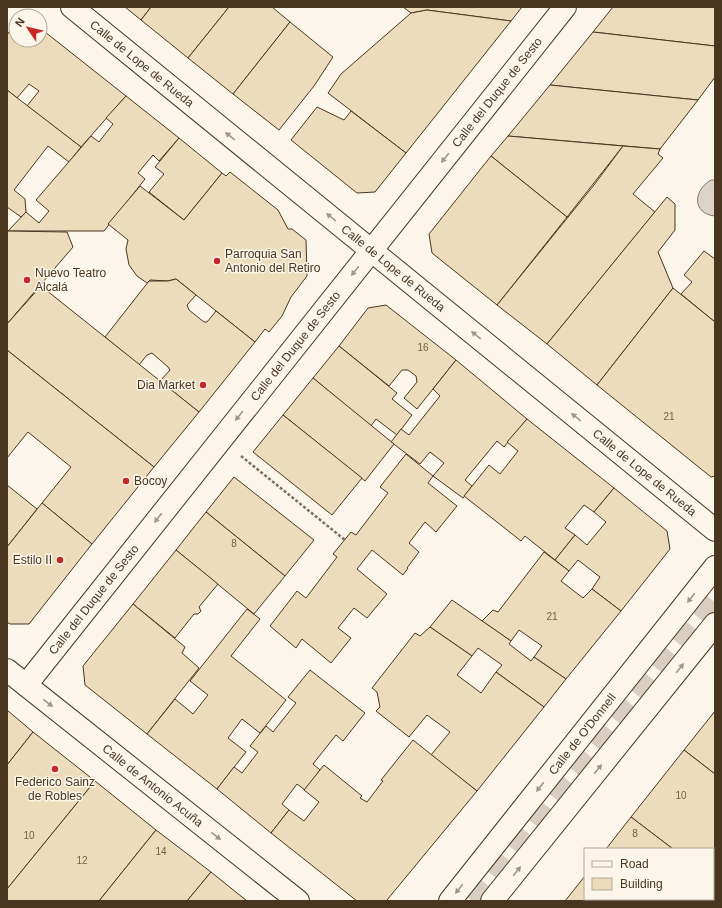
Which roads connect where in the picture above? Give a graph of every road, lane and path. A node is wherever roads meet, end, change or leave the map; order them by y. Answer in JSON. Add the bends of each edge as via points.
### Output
{"nodes":[{"id":1,"x":72,"y":7,"type":"edge"},
{"id":2,"x":566,"y":7,"type":"edge"},
{"id":3,"x":372,"y":250,"type":"junction"},
{"id":4,"x":220,"y":440,"type":"junction"},
{"id":5,"x":715,"y":530,"type":"edge"},
{"id":6,"x":345,"y":540,"type":"dead end"},
{"id":7,"x":715,"y":567,"type":"edge"},
{"id":8,"x":715,"y":624,"type":"edge"},
{"id":9,"x":7,"y":670,"type":"edge"},
{"id":10,"x":26,"y":685,"type":"junction"},
{"id":11,"x":298,"y":901,"type":"edge"},
{"id":12,"x":450,"y":901,"type":"edge"},
{"id":13,"x":492,"y":901,"type":"edge"}],
"edges":[{"from":3,"to":1,"type":"street","name":"Calle de Lope de Rueda","one_way":true},
{"from":2,"to":3,"type":"street","name":"Calle del Duque de Sesto","one_way":true},
{"from":3,"to":4,"type":"street","name":"Calle del Duque de Sesto","one_way":true},
{"from":5,"to":3,"type":"street","name":"Calle de Lope de Rueda","one_way":true},
{"from":4,"to":6,"type":"path"},
{"from":4,"to":10,"type":"street","name":"Calle del Duque de Sesto","one_way":true},
{"from":7,"to":12,"type":"street","name":"Calle de O'Donnell","one_way":true},
{"from":13,"to":8,"type":"street","one_way":true},
{"from":9,"to":10,"type":"street","name":"Calle de Antonio Acuña"},
{"from":10,"to":11,"type":"street","name":"Calle de Antonio Acuña","one_way":true}]}
